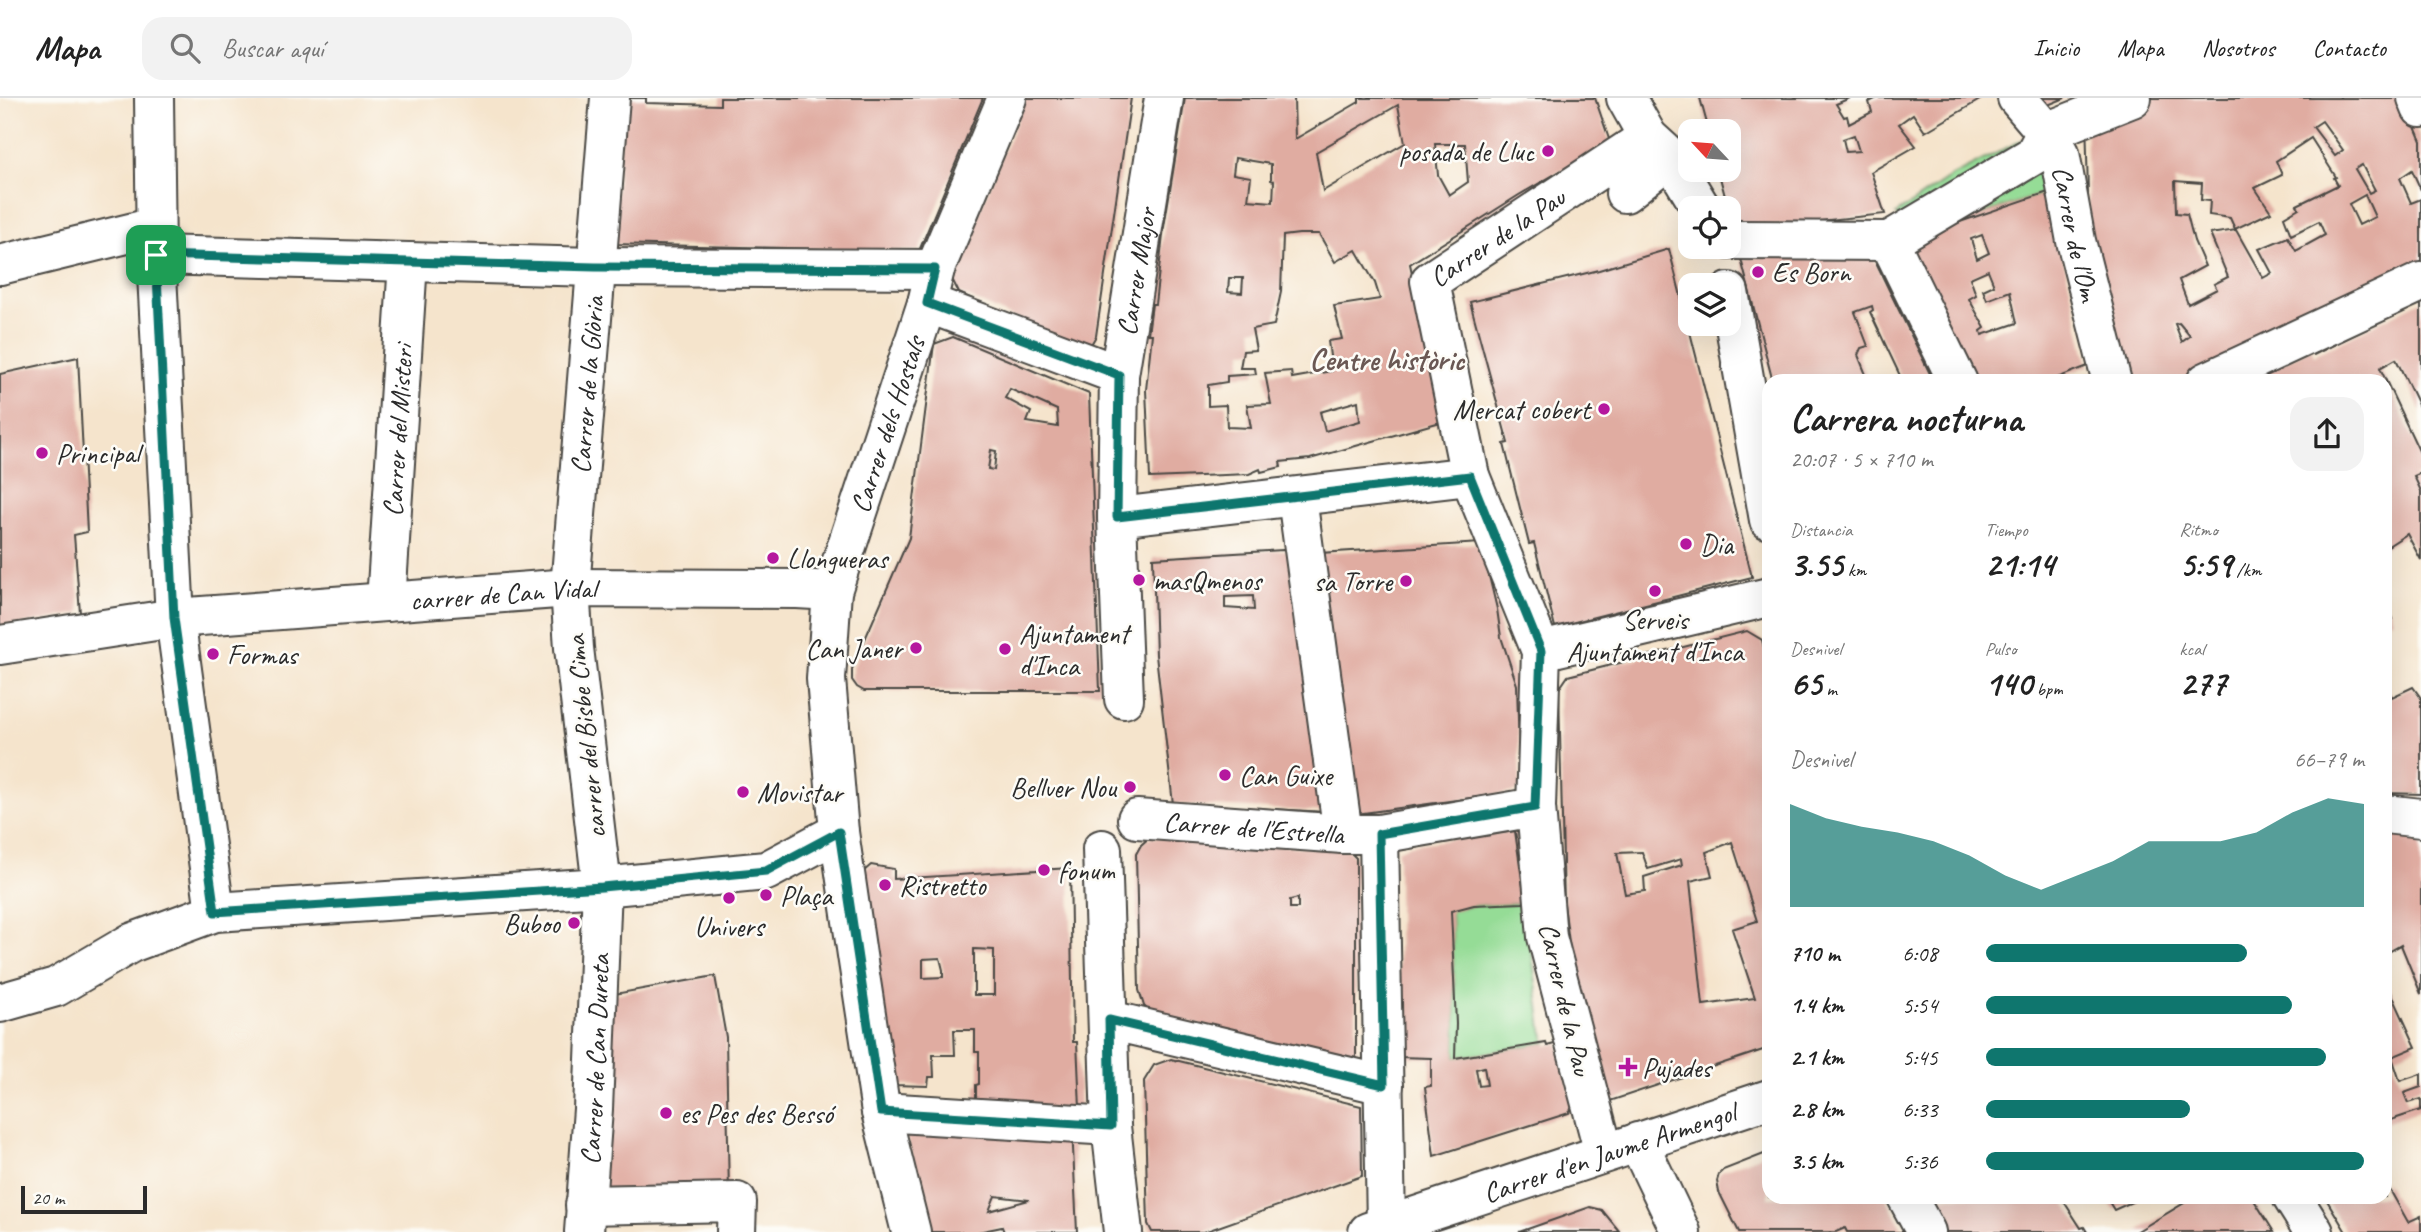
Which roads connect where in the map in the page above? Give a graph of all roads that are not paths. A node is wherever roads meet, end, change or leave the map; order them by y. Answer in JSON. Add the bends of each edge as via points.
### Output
{"nodes":[{"id":1,"x":154,"y":98,"type":"edge"},
{"id":2,"x":610,"y":98,"type":"edge"},
{"id":3,"x":1007,"y":98,"type":"edge"},
{"id":4,"x":1164,"y":98,"type":"edge"},
{"id":5,"x":1626,"y":98,"type":"edge"},
{"id":6,"x":2017,"y":98,"type":"edge"},
{"id":7,"x":2132,"y":98,"type":"edge"},
{"id":8,"x":2417,"y":98,"type":"edge"},
{"id":9,"x":2421,"y":108,"type":"edge"},
{"id":10,"x":2046,"y":132,"type":"junction"},
{"id":11,"x":1659,"y":147,"type":"junction"},
{"id":12,"x":1625,"y":193,"type":"dead end"},
{"id":13,"x":1693,"y":196,"type":"edge"},
{"id":14,"x":1741,"y":240,"type":"edge"},
{"id":15,"x":156,"y":241,"type":"junction"},
{"id":16,"x":1889,"y":241,"type":"junction"},
{"id":17,"x":408,"y":262,"type":"junction"},
{"id":18,"x":0,"y":265,"type":"edge"},
{"id":19,"x":595,"y":267,"type":"junction"},
{"id":20,"x":2421,"y":282,"type":"edge"},
{"id":21,"x":931,"y":286,"type":"junction"},
{"id":22,"x":1737,"y":336,"type":"edge"},
{"id":23,"x":1954,"y":374,"type":"edge"},
{"id":24,"x":2110,"y":374,"type":"edge"},
{"id":25,"x":2223,"y":374,"type":"edge"},
{"id":26,"x":1119,"y":375,"type":"junction"},
{"id":27,"x":1470,"y":476,"type":"junction"},
{"id":28,"x":1762,"y":480,"type":"edge"},
{"id":29,"x":1297,"y":498,"type":"junction"},
{"id":30,"x":1117,"y":517,"type":"junction"},
{"id":31,"x":570,"y":588,"type":"junction"},
{"id":32,"x":832,"y":591,"type":"junction"},
{"id":33,"x":1762,"y":599,"type":"edge"},
{"id":34,"x":386,"y":602,"type":"junction"},
{"id":35,"x":174,"y":618,"type":"junction"},
{"id":36,"x":0,"y":645,"type":"edge"},
{"id":37,"x":1541,"y":651,"type":"junction"},
{"id":38,"x":1124,"y":699,"type":"dead end"},
{"id":39,"x":1535,"y":807,"type":"junction"},
{"id":40,"x":2392,"y":815,"type":"edge"},
{"id":41,"x":2421,"y":818,"type":"edge"},
{"id":42,"x":1137,"y":819,"type":"dead end"},
{"id":43,"x":839,"y":832,"type":"junction"},
{"id":44,"x":1361,"y":834,"type":"junction"},
{"id":45,"x":1102,"y":849,"type":"dead end"},
{"id":46,"x":602,"y":887,"type":"junction"},
{"id":47,"x":215,"y":912,"type":"junction"},
{"id":48,"x":0,"y":1003,"type":"edge"},
{"id":49,"x":1109,"y":1020,"type":"junction"},
{"id":50,"x":1384,"y":1085,"type":"junction"},
{"id":51,"x":1762,"y":1101,"type":"edge"},
{"id":52,"x":881,"y":1112,"type":"junction"},
{"id":53,"x":1111,"y":1126,"type":"junction"},
{"id":54,"x":1621,"y":1148,"type":"junction"},
{"id":55,"x":1911,"y":1204,"type":"edge"},
{"id":56,"x":2296,"y":1204,"type":"edge"},
{"id":57,"x":605,"y":1211,"type":"edge"},
{"id":58,"x":1394,"y":1227,"type":"edge"},
{"id":59,"x":736,"y":1232,"type":"edge"},
{"id":60,"x":911,"y":1232,"type":"edge"},
{"id":61,"x":1123,"y":1232,"type":"edge"},
{"id":62,"x":1681,"y":1232,"type":"edge"},
{"id":63,"x":1926,"y":1232,"type":"edge"},
{"id":64,"x":2314,"y":1232,"type":"edge"}],
"edges":[{"from":1,"to":15,"type":"street"},
{"from":2,"to":19,"type":"street","name":"Carrer de la Glòria"},
{"from":3,"to":21,"type":"street","name":"Carrer dels Hostals"},
{"from":4,"to":26,"type":"street","name":"Carrer Major"},
{"from":5,"to":11,"type":"street"},
{"from":6,"to":10,"type":"street","name":"Carrer de l'Om"},
{"from":7,"to":10,"type":"street"},
{"from":8,"to":9,"type":"street"},
{"from":10,"to":16,"type":"street","via":[[2035,155]]},
{"from":10,"to":24,"type":"street","name":"Carrer de l'Om","via":[[2060,153],[2076,241]]},
{"from":11,"to":12,"type":"street"},
{"from":11,"to":13,"type":"street"},
{"from":11,"to":27,"type":"street","name":"Carrer de la Pau","via":[[1430,281]]},
{"from":14,"to":16,"type":"street"},
{"from":15,"to":17,"type":"street"},
{"from":15,"to":18,"type":"street"},
{"from":15,"to":35,"type":"street"},
{"from":16,"to":23,"type":"street"},
{"from":17,"to":19,"type":"street"},
{"from":17,"to":34,"type":"street","name":"Carrer del Misteri"},
{"from":19,"to":21,"type":"street"},
{"from":19,"to":31,"type":"street","name":"Carrer de la Glòria"},
{"from":20,"to":25,"type":"street"},
{"from":21,"to":26,"type":"street"},
{"from":21,"to":32,"type":"street","name":"Carrer dels Hostals"},
{"from":22,"to":28,"type":"street"},
{"from":26,"to":30,"type":"street","name":"Carrer Major"},
{"from":27,"to":29,"type":"street"},
{"from":27,"to":37,"type":"street","name":"Carrer de la Pau"},
{"from":29,"to":30,"type":"street"},
{"from":29,"to":44,"type":"street"},
{"from":30,"to":38,"type":"street","name":"Carrer Major"},
{"from":31,"to":32,"type":"street","name":"carrer de Can Vidal"},
{"from":31,"to":34,"type":"street","name":"carrer de Can Vidal"},
{"from":31,"to":46,"type":"street","name":"carrer del Bisbe Cima"},
{"from":32,"to":43,"type":"street","name":"Carrer dels Hostals","via":[[827,679]]},
{"from":33,"to":37,"type":"street"},
{"from":34,"to":35,"type":"street","name":"carrer de Can Vidal"},
{"from":35,"to":36,"type":"street","name":"carrer de Can Vidal"},
{"from":35,"to":47,"type":"street"},
{"from":37,"to":39,"type":"street","name":"Carrer de la Pau"},
{"from":39,"to":44,"type":"street","name":"Carrer de l'Estrella"},
{"from":39,"to":54,"type":"street","name":"Carrer de la Pau","via":[[1547,937]]},
{"from":40,"to":41,"type":"street"},
{"from":42,"to":44,"type":"street","name":"Carrer de l'Estrella"},
{"from":43,"to":46,"type":"street","via":[[766,871]]},
{"from":43,"to":52,"type":"street","name":"Carrer dels Hostals"},
{"from":44,"to":50,"type":"street"},
{"from":45,"to":49,"type":"street"},
{"from":46,"to":47,"type":"street"},
{"from":46,"to":57,"type":"street","name":"Carrer de Can Dureta","via":[[593,1109]]},
{"from":47,"to":48,"type":"street","via":[[131,943],[56,987]]},
{"from":49,"to":50,"type":"street"},
{"from":49,"to":53,"type":"street"},
{"from":50,"to":58,"type":"street"},
{"from":51,"to":54,"type":"street","name":"Carrer d'en Jaume Armengol"},
{"from":52,"to":53,"type":"street"},
{"from":52,"to":60,"type":"street","name":"Carrer dels Hostals"},
{"from":53,"to":61,"type":"street"},
{"from":54,"to":58,"type":"street","name":"Carrer d'en Jaume Armengol"},
{"from":54,"to":62,"type":"street","name":"Carrer de la Pau"},
{"from":55,"to":63,"type":"street"},
{"from":56,"to":64,"type":"street"},
{"from":57,"to":59,"type":"street","via":[[737,1202]]}]}
